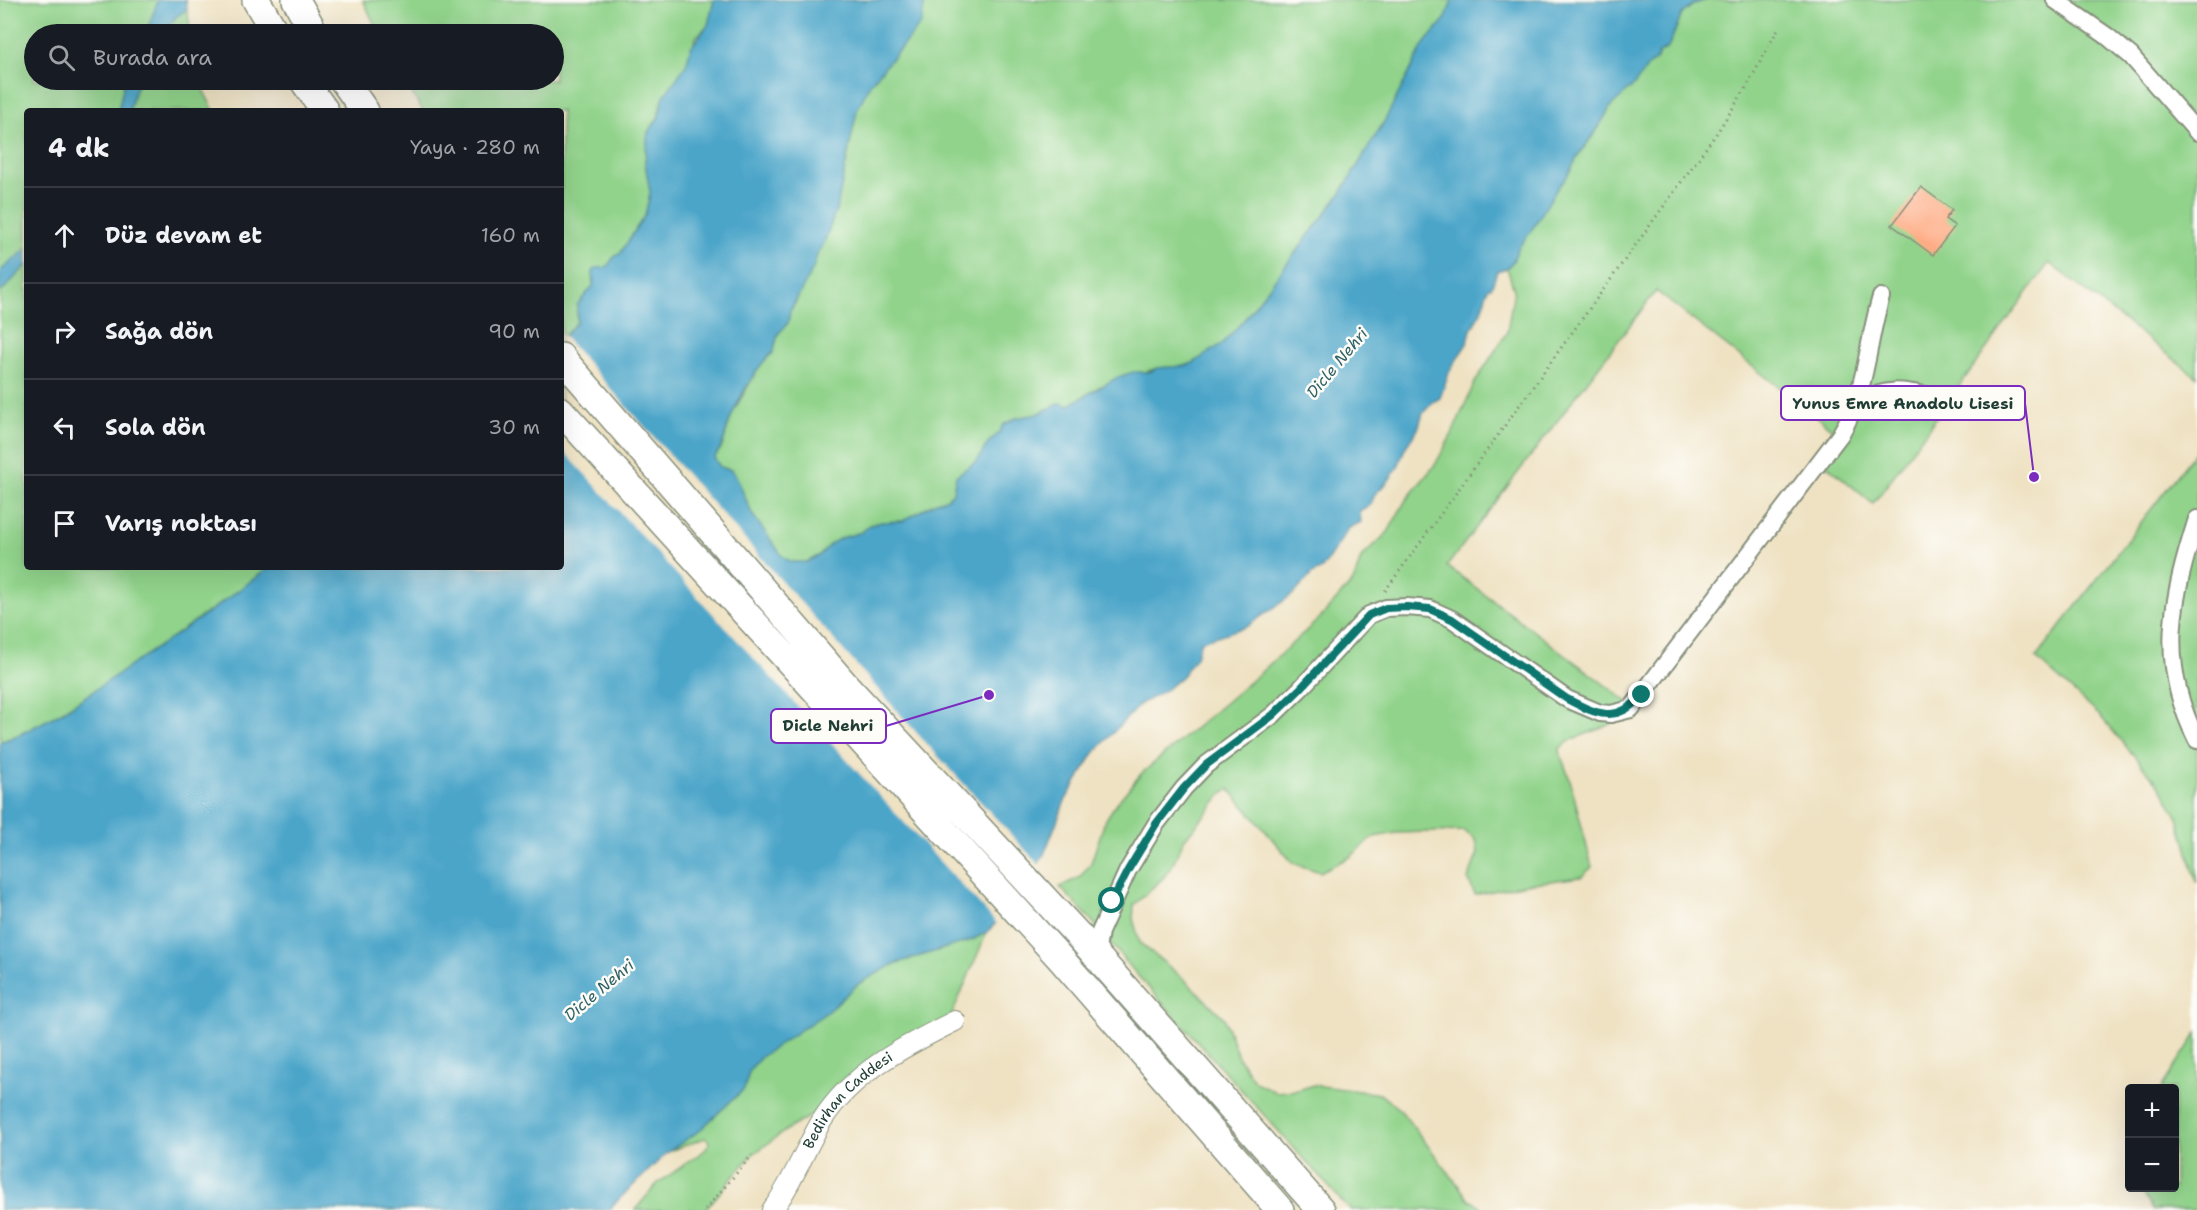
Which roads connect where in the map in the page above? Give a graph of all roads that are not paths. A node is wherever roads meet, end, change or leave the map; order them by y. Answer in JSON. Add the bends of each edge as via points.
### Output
{"nodes":[{"id":1,"x":256,"y":0,"type":"edge"},
{"id":2,"x":296,"y":0,"type":"edge"},
{"id":3,"x":2055,"y":0,"type":"edge"},
{"id":4,"x":270,"y":24,"type":"edge"},
{"id":5,"x":309,"y":24,"type":"edge"},
{"id":6,"x":310,"y":90,"type":"edge"},
{"id":7,"x":350,"y":90,"type":"edge"},
{"id":8,"x":322,"y":108,"type":"edge"},
{"id":9,"x":362,"y":108,"type":"edge"},
{"id":10,"x":2197,"y":132,"type":"edge"},
{"id":11,"x":1881,"y":297,"type":"dead end"},
{"id":12,"x":564,"y":360,"type":"edge"},
{"id":13,"x":1934,"y":398,"type":"dead end"},
{"id":14,"x":1857,"y":403,"type":"junction"},
{"id":15,"x":564,"y":414,"type":"edge"},
{"id":16,"x":2197,"y":519,"type":"edge"},
{"id":17,"x":2197,"y":740,"type":"edge"},
{"id":18,"x":1087,"y":945,"type":"junction"},
{"id":19,"x":955,"y":1021,"type":"dead end"},
{"id":20,"x":771,"y":1210,"type":"edge"},
{"id":21,"x":1280,"y":1210,"type":"edge"},
{"id":22,"x":1321,"y":1210,"type":"edge"}],
"edges":[{"from":1,"to":4,"type":"highway"},
{"from":2,"to":5,"type":"highway"},
{"from":3,"to":10,"type":"street","via":[[2131,56]]},
{"from":6,"to":8,"type":"highway"},
{"from":7,"to":9,"type":"highway"},
{"from":11,"to":14,"type":"street"},
{"from":12,"to":18,"type":"highway","via":[[848,687]]},
{"from":13,"to":14,"type":"street","via":[[1891,390]]},
{"from":14,"to":18,"type":"street","via":[[1834,444],[1630,709],[1600,713],[1567,699],[1452,619],[1430,609],[1386,608],[1369,615],[1273,715],[1206,765],[1184,788],[1156,824],[1128,870],[1100,932]]},
{"from":15,"to":21,"type":"highway","via":[[1060,958]]},
{"from":16,"to":17,"type":"street","via":[[2175,595],[2171,636],[2175,676]]},
{"from":18,"to":22,"type":"highway"},
{"from":19,"to":20,"type":"street","name":"Bedirhan Caddesi","via":[[875,1065],[838,1099]]}]}
